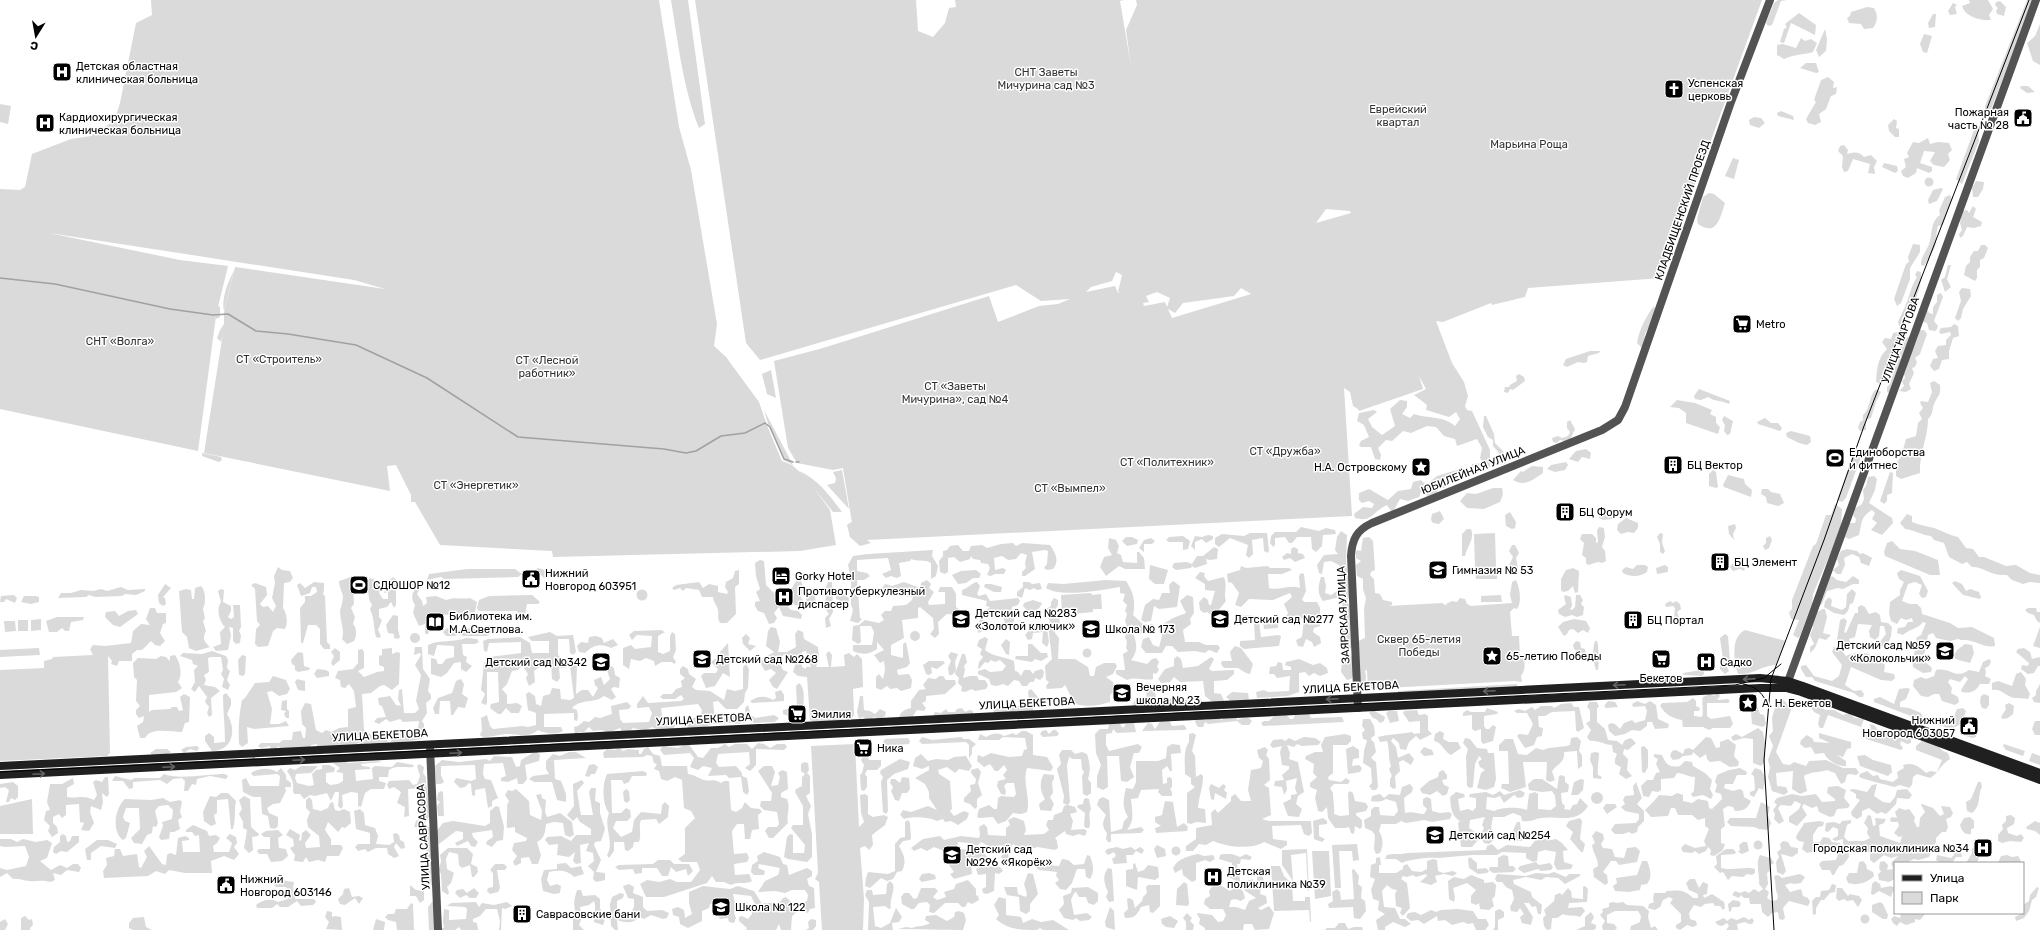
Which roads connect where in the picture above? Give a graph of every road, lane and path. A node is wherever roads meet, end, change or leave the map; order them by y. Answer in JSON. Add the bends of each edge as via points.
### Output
{"nodes":[{"id":1,"x":1770,"y":0,"type":"edge"},
{"id":2,"x":2036,"y":0,"type":"edge"},
{"id":3,"x":1612,"y":425,"type":"joint"},
{"id":4,"x":1351,"y":546,"type":"joint"},
{"id":5,"x":1787,"y":685,"type":"junction"},
{"id":6,"x":1357,"y":698,"type":"junction"},
{"id":7,"x":1358,"y":708,"type":"junction"},
{"id":8,"x":429,"y":743,"type":"junction"},
{"id":9,"x":430,"y":754,"type":"junction"},
{"id":10,"x":0,"y":766,"type":"edge"},
{"id":11,"x":2040,"y":773,"type":"edge"},
{"id":12,"x":0,"y":775,"type":"edge"},
{"id":13,"x":2040,"y":780,"type":"edge"},
{"id":14,"x":438,"y":930,"type":"edge"}],
"edges":[{"from":1,"to":3,"type":"street","name":"КЛАДБИЩЕНСКИЙ ПРОЕЗД","via":[[1731,102],[1625,407]]},
{"from":2,"to":5,"type":"street","name":"УЛИЦА НАРТОВА"},
{"from":3,"to":4,"type":"street","name":"ЮБИЛЕЙНАЯ УЛИЦА","via":[[1370,524],[1359,530]]},
{"from":4,"to":6,"type":"street","name":"ЗАЯРСКАЯ УЛИЦА"},
{"from":5,"to":6,"type":"main road","name":"УЛИЦА БЕКЕТОВА","one_way":true,"via":[[1758,678]]},
{"from":5,"to":7,"type":"main road","name":"УЛИЦА БЕКЕТОВА"},
{"from":5,"to":11,"type":"main road","name":"УЛИЦА БЕКЕТОВА"},
{"from":5,"to":13,"type":"main road","name":"УЛИЦА БЕКЕТОВА"},
{"from":6,"to":7,"type":"street","name":"ЗАЯРСКАЯ УЛИЦА"},
{"from":6,"to":8,"type":"main road","name":"УЛИЦА БЕКЕТОВА","one_way":true},
{"from":9,"to":7,"type":"main road","name":"УЛИЦА БЕКЕТОВА","one_way":true},
{"from":8,"to":9,"type":"street","name":"УЛИЦА САВРАСОВА"},
{"from":8,"to":10,"type":"main road","name":"УЛИЦА БЕКЕТОВА"},
{"from":12,"to":9,"type":"main road","name":"УЛИЦА БЕКЕТОВА","one_way":true},
{"from":9,"to":14,"type":"street","name":"УЛИЦА САВРАСОВА"}]}
